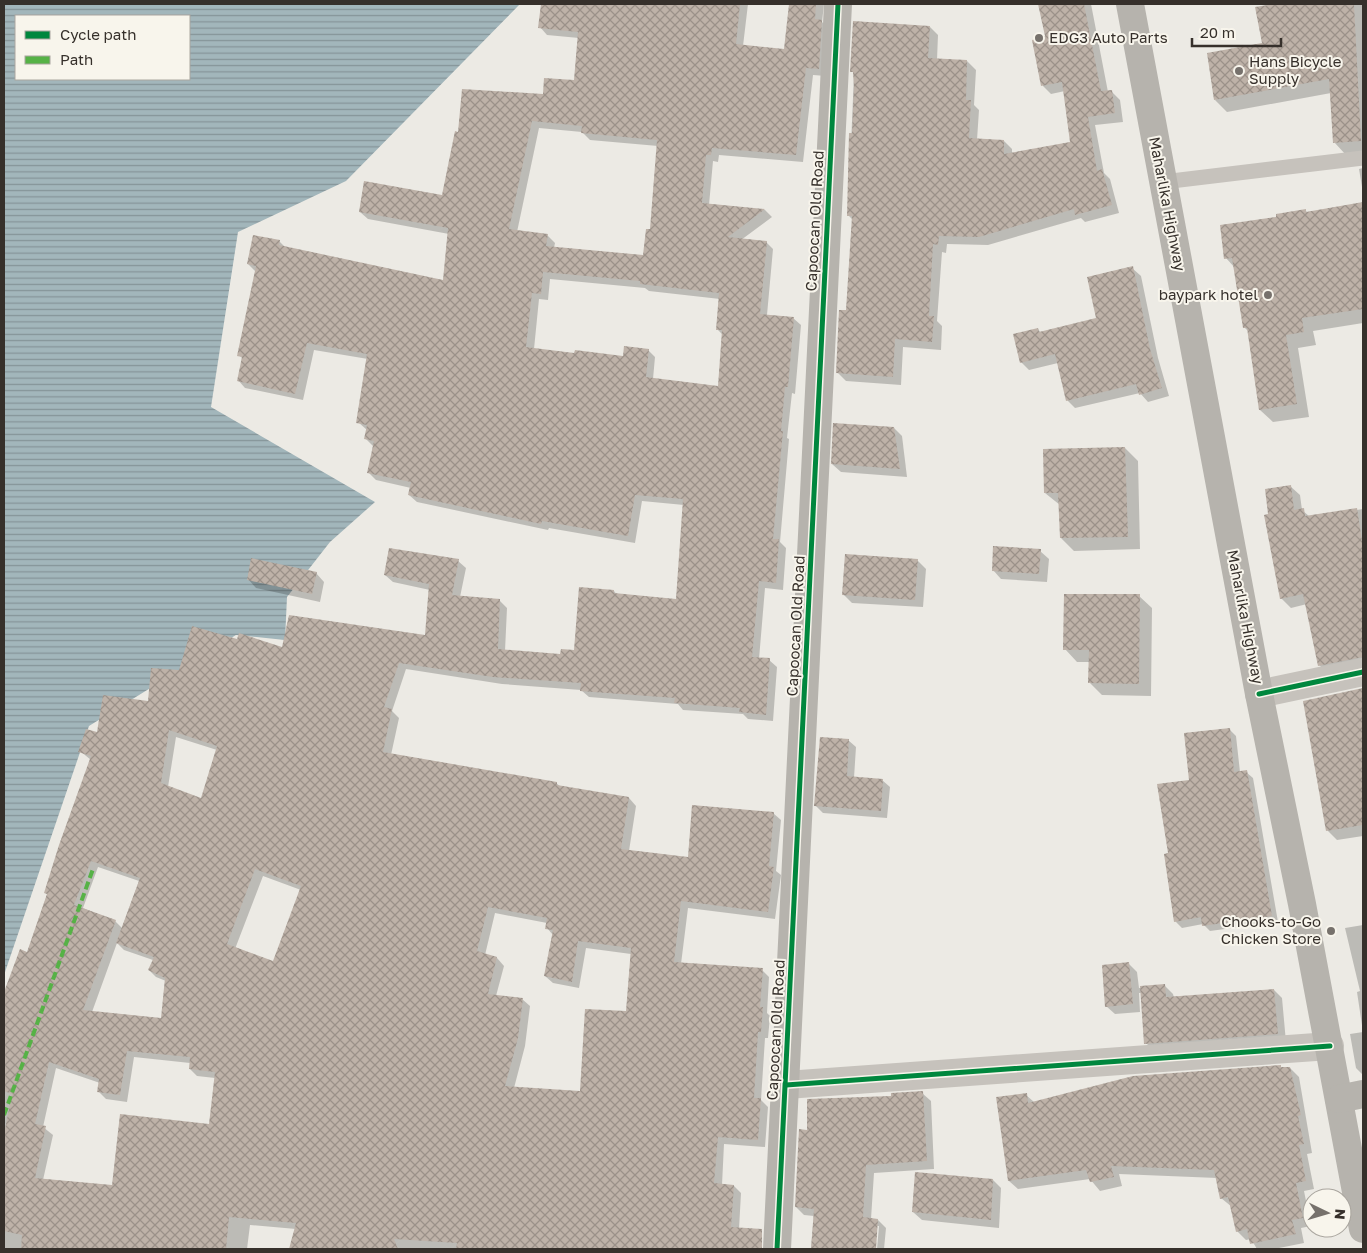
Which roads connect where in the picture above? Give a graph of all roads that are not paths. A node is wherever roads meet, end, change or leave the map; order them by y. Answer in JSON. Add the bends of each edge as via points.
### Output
{"nodes":[{"id":1,"x":838,"y":4,"type":"edge"},
{"id":2,"x":1130,"y":4,"type":"edge"},
{"id":3,"x":1363,"y":158,"type":"edge"},
{"id":4,"x":1163,"y":182,"type":"junction"},
{"id":5,"x":1363,"y":672,"type":"edge"},
{"id":6,"x":1259,"y":694,"type":"junction"},
{"id":7,"x":1330,"y":1046,"type":"junction"},
{"id":8,"x":786,"y":1085,"type":"junction"},
{"id":9,"x":1351,"y":1097,"type":"edge"},
{"id":10,"x":1363,"y":1229,"type":"edge"},
{"id":11,"x":777,"y":1249,"type":"edge"}],
"edges":[{"from":1,"to":8,"type":"main road","name":"Capoocan Old Road"},
{"from":2,"to":4,"type":"main road","name":"Maharlika Highway"},
{"from":3,"to":4,"type":"lane"},
{"from":4,"to":6,"type":"main road","name":"Maharlika Highway"},
{"from":5,"to":6,"type":"street"},
{"from":6,"to":7,"type":"main road","name":"Maharlika Highway"},
{"from":7,"to":8,"type":"street"},
{"from":7,"to":9,"type":"main road","name":"Maharlika Highway"},
{"from":8,"to":11,"type":"main road","name":"Capoocan Old Road"},
{"from":9,"to":10,"type":"main road","name":"Maharlika Highway"}]}
